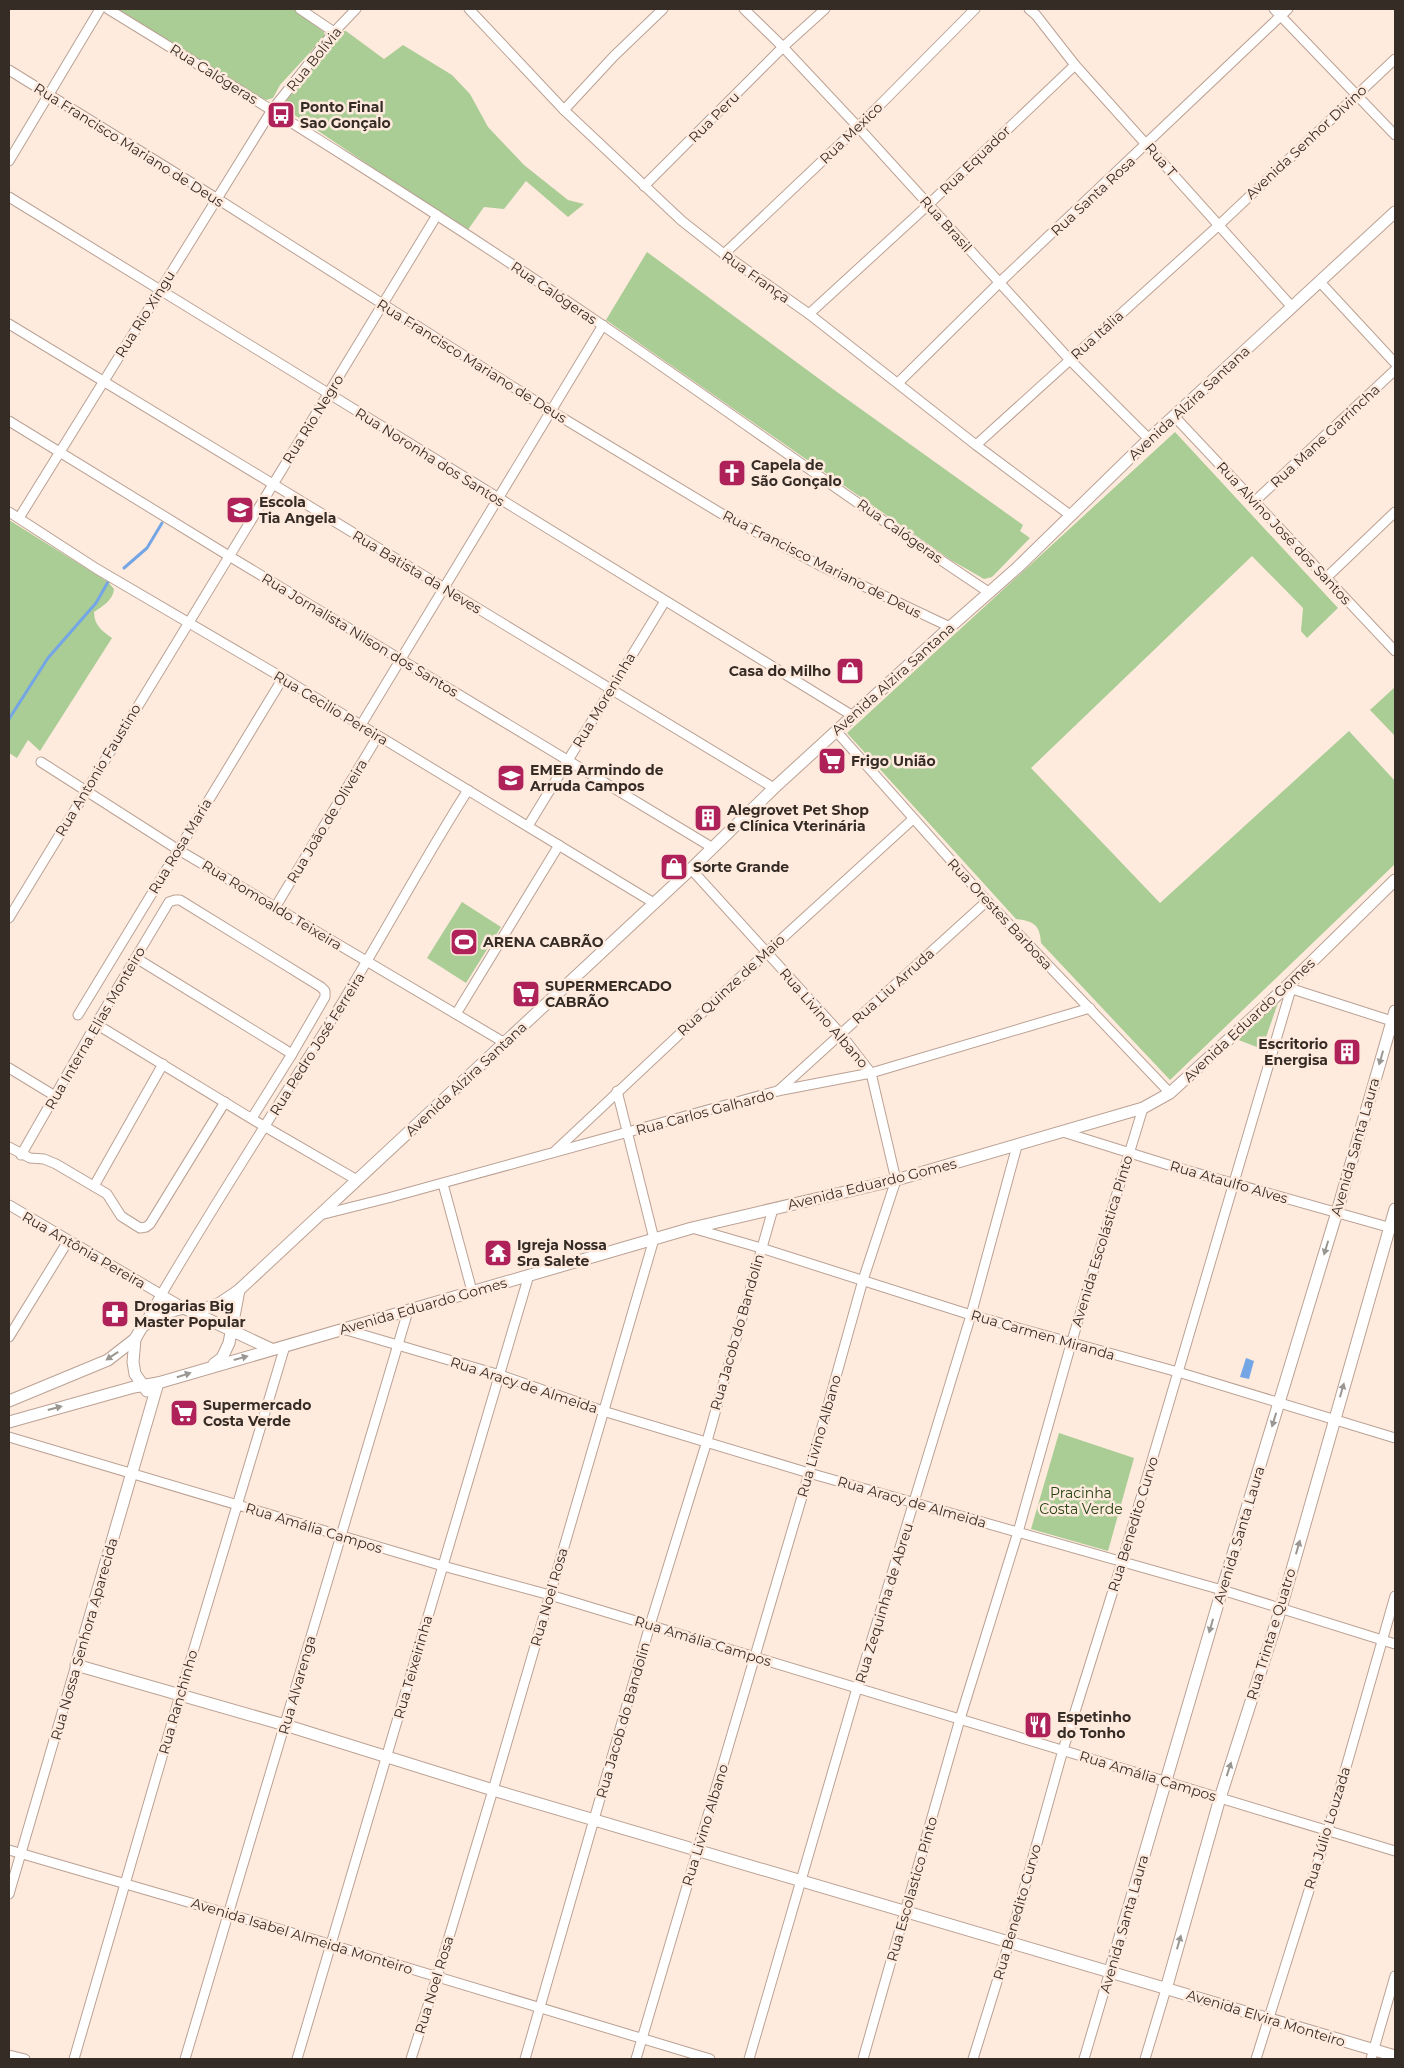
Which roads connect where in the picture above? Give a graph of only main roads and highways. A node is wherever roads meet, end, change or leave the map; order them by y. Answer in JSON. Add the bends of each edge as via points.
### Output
{"nodes":[{"id":1,"x":1395,"y":212,"type":"edge"},
{"id":2,"x":1395,"y":880,"type":"edge"},
{"id":3,"x":1394,"y":1018,"type":"edge"},
{"id":4,"x":1395,"y":1209,"type":"edge"},
{"id":5,"x":1392,"y":1229,"type":"edge"},
{"id":6,"x":239,"y":1290,"type":"junction"},
{"id":7,"x":196,"y":1312,"type":"junction"},
{"id":8,"x":230,"y":1330,"type":"junction"},
{"id":9,"x":135,"y":1339,"type":"junction"},
{"id":10,"x":271,"y":1349,"type":"junction"},
{"id":11,"x":210,"y":1367,"type":"junction"},
{"id":12,"x":158,"y":1383,"type":"junction"},
{"id":13,"x":144,"y":1386,"type":"junction"},
{"id":14,"x":9,"y":1401,"type":"edge"},
{"id":15,"x":151,"y":1406,"type":"junction"},
{"id":16,"x":9,"y":1422,"type":"edge"},
{"id":17,"x":1110,"y":1971,"type":"junction"},
{"id":18,"x":1166,"y":1988,"type":"junction"},
{"id":19,"x":1372,"y":2055,"type":"edge"},
{"id":20,"x":1395,"y":2056,"type":"edge"}],
"edges":[{"from":1,"to":6,"type":"main road","name":"Avenida Alzira Santana"},
{"from":2,"to":10,"type":"main road","name":"Avenida Eduardo Gomes","via":[[1289,988],[1170,1093],[1143,1108],[896,1180],[692,1228]]},
{"from":3,"to":17,"type":"main road","name":"Avenida Santa Laura","one_way":true},
{"from":4,"to":5,"type":"main road","name":"Rua Trinta e Quatro"},
{"from":18,"to":5,"type":"main road","name":"Rua Trinta e Quatro","one_way":true},
{"from":6,"to":7,"type":"main road","name":"Avenida Alzira Santana","via":[[220,1304]]},
{"from":6,"to":8,"type":"main road"},
{"from":7,"to":8,"type":"main road"},
{"from":7,"to":9,"type":"main road","via":[[184,1308],[161,1314],[142,1327]]},
{"from":8,"to":10,"type":"main road"},
{"from":8,"to":11,"type":"main road","via":[[229,1343],[222,1358]]},
{"from":9,"to":13,"type":"main road","via":[[135,1374]]},
{"from":9,"to":14,"type":"main road","one_way":true,"via":[[108,1360]]},
{"from":11,"to":10,"type":"main road","name":"Avenida Eduardo Gomes","one_way":true},
{"from":12,"to":11,"type":"main road","one_way":true},
{"from":12,"to":13,"type":"main road"},
{"from":12,"to":15,"type":"main road","name":"Rua Nossa Senhora Aparecida"},
{"from":13,"to":15,"type":"main road"},
{"from":16,"to":13,"type":"main road","one_way":true},
{"from":15,"to":17,"type":"main road","name":"Rua Nossa Senhora Aparecida","via":[[76,1665]]},
{"from":17,"to":18,"type":"main road"},
{"from":18,"to":19,"type":"main road","name":"Avenida Elvira Monteiro","via":[[1268,2018]]},
{"from":19,"to":20,"type":"main road","name":"Avenida Elvira Monteiro"}]}
